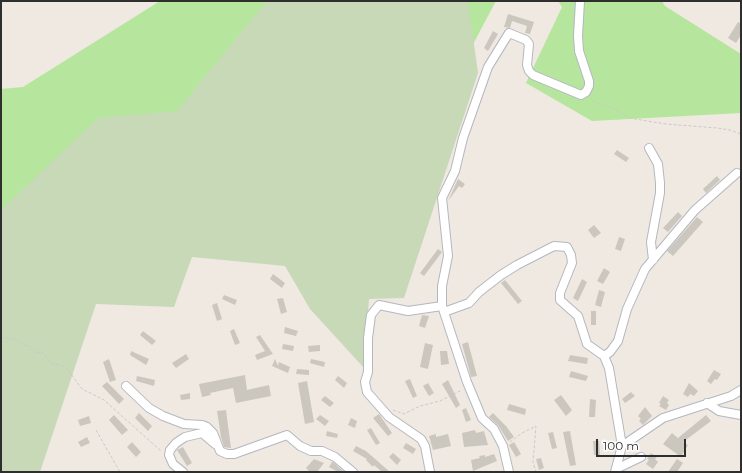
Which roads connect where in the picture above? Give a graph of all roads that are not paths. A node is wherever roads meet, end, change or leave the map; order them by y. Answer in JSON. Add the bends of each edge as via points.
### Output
{"nodes":[{"id":1,"x":580,"y":1,"type":"edge"},
{"id":2,"x":649,"y":148,"type":"dead end"},
{"id":3,"x":737,"y":173,"type":"dead end"},
{"id":4,"x":653,"y":260,"type":"junction"},
{"id":5,"x":443,"y":309,"type":"junction"},
{"id":6,"x":604,"y":356,"type":"junction"},
{"id":7,"x":126,"y":386,"type":"dead end"},
{"id":8,"x":741,"y":390,"type":"edge"},
{"id":9,"x":707,"y":403,"type":"junction"},
{"id":10,"x":741,"y":415,"type":"edge"},
{"id":11,"x":217,"y":445,"type":"junction"},
{"id":12,"x":622,"y":446,"type":"junction"},
{"id":13,"x":641,"y":456,"type":"dead end"},
{"id":14,"x":615,"y":471,"type":"edge"},
{"id":15,"x":183,"y":472,"type":"edge"},
{"id":16,"x":353,"y":472,"type":"edge"},
{"id":17,"x":430,"y":472,"type":"edge"},
{"id":18,"x":509,"y":472,"type":"edge"}],
"edges":[{"from":1,"to":5,"type":"street","via":[[580,57],[589,81],[586,92],[581,96],[533,75],[527,64],[529,44],[526,40],[509,33],[488,67],[455,171],[442,198],[448,256],[442,286]]},
{"from":2,"to":4,"type":"street","via":[[658,164],[660,183],[651,242]]},
{"from":3,"to":4,"type":"street","via":[[695,210]]},
{"from":4,"to":6,"type":"street","via":[[645,269],[627,309],[618,341]]},
{"from":5,"to":6,"type":"street","via":[[469,303],[501,275],[554,246],[567,247],[572,255],[572,263],[560,293],[560,300],[578,316],[587,344]]},
{"from":5,"to":17,"type":"street","via":[[408,311],[379,305],[371,315],[368,338],[368,372],[365,382],[367,392],[389,417],[421,439],[425,446]]},
{"from":5,"to":18,"type":"street","via":[[469,387],[482,418],[494,429],[503,446]]},
{"from":6,"to":12,"type":"street","via":[[609,368]]},
{"from":7,"to":11,"type":"street","via":[[149,408],[163,416],[184,424],[207,427],[213,433]]},
{"from":8,"to":9,"type":"street","via":[[731,396]]},
{"from":9,"to":10,"type":"street","via":[[719,411]]},
{"from":9,"to":12,"type":"street","via":[[663,418]]},
{"from":11,"to":15,"type":"street","via":[[202,432],[176,443],[169,455],[173,464]]},
{"from":11,"to":16,"type":"street","via":[[220,451],[234,454],[287,435],[300,446],[335,457]]},
{"from":12,"to":14,"type":"street"},
{"from":13,"to":14,"type":"street"}]}
